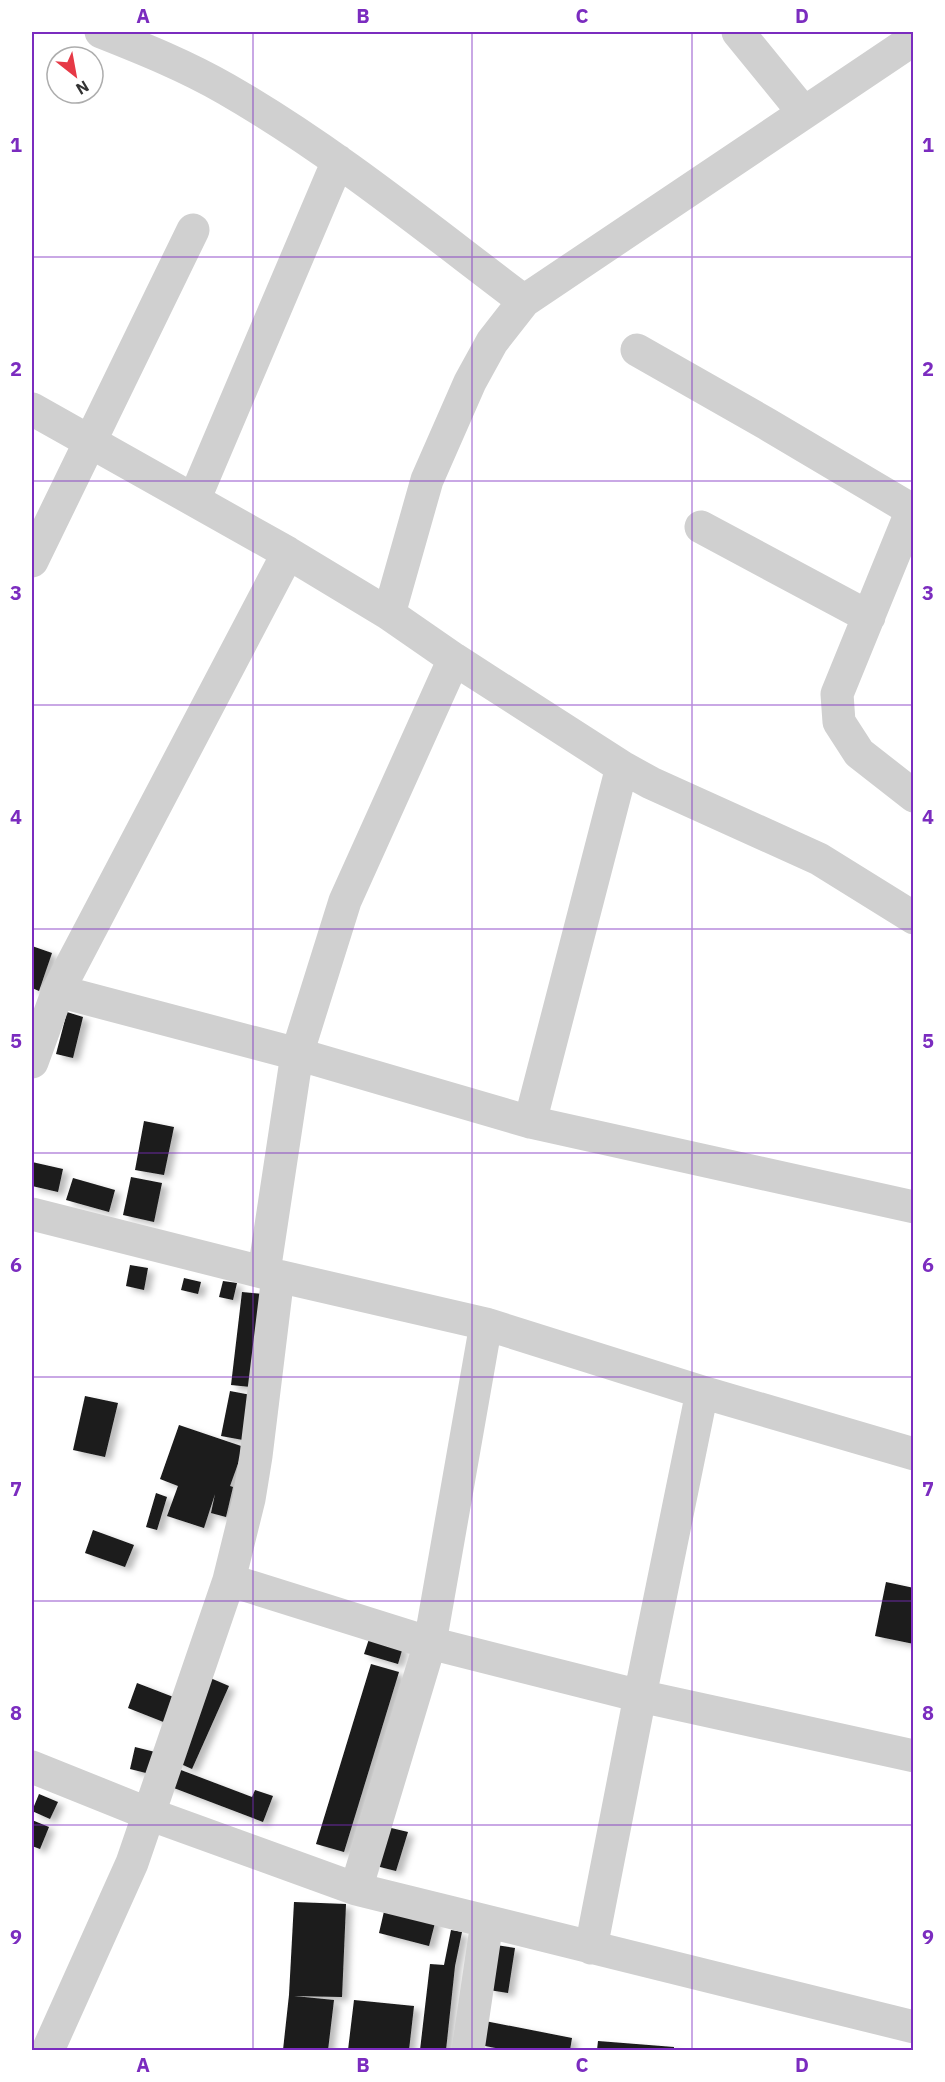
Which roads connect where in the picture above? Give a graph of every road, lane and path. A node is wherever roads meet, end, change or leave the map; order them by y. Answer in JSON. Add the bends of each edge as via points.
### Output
{"nodes":[{"id":1,"x":101,"y":32,"type":"edge"},
{"id":2,"x":738,"y":32,"type":"edge"},
{"id":3,"x":914,"y":39,"type":"edge"},
{"id":4,"x":804,"y":113,"type":"junction"},
{"id":5,"x":338,"y":161,"type":"junction"},
{"id":6,"x":193,"y":230,"type":"dead end"},
{"id":7,"x":524,"y":301,"type":"junction"},
{"id":8,"x":637,"y":350,"type":"dead end"},
{"id":9,"x":32,"y":409,"type":"edge"},
{"id":10,"x":90,"y":441,"type":"junction"},
{"id":11,"x":194,"y":500,"type":"junction"},
{"id":12,"x":913,"y":511,"type":"edge"},
{"id":13,"x":701,"y":527,"type":"dead end"},
{"id":14,"x":288,"y":552,"type":"junction"},
{"id":15,"x":32,"y":561,"type":"edge"},
{"id":16,"x":389,"y":614,"type":"junction"},
{"id":17,"x":869,"y":617,"type":"junction"},
{"id":18,"x":454,"y":659,"type":"junction"},
{"id":19,"x":622,"y":767,"type":"junction"},
{"id":20,"x":914,"y":796,"type":"edge"},
{"id":21,"x":914,"y":918,"type":"edge"},
{"id":22,"x":58,"y":991,"type":"junction"},
{"id":23,"x":297,"y":1054,"type":"junction"},
{"id":24,"x":32,"y":1062,"type":"edge"},
{"id":25,"x":530,"y":1122,"type":"junction"},
{"id":26,"x":914,"y":1207,"type":"edge"},
{"id":27,"x":34,"y":1224,"type":"edge"},
{"id":28,"x":271,"y":1274,"type":"junction"},
{"id":29,"x":486,"y":1324,"type":"junction"},
{"id":30,"x":702,"y":1392,"type":"junction"},
{"id":31,"x":914,"y":1454,"type":"edge"},
{"id":32,"x":229,"y":1580,"type":"junction"},
{"id":33,"x":430,"y":1643,"type":"junction"},
{"id":34,"x":640,"y":1696,"type":"junction"},
{"id":35,"x":914,"y":1756,"type":"edge"},
{"id":36,"x":32,"y":1767,"type":"edge"},
{"id":37,"x":149,"y":1814,"type":"junction"},
{"id":38,"x":356,"y":1889,"type":"junction"},
{"id":39,"x":487,"y":1922,"type":"junction"},
{"id":40,"x":591,"y":1948,"type":"junction"},
{"id":41,"x":914,"y":2027,"type":"edge"},
{"id":42,"x":48,"y":2050,"type":"edge"},
{"id":43,"x":468,"y":2050,"type":"edge"}],
"edges":[{"from":1,"to":5,"type":"street","via":[[168,59],[224,88]]},
{"from":2,"to":4,"type":"street"},
{"from":3,"to":4,"type":"street"},
{"from":4,"to":7,"type":"street"},
{"from":5,"to":7,"type":"street"},
{"from":5,"to":11,"type":"street"},
{"from":6,"to":10,"type":"street"},
{"from":7,"to":16,"type":"street","via":[[492,342],[470,382],[427,480]]},
{"from":8,"to":12,"type":"street"},
{"from":9,"to":10,"type":"street"},
{"from":10,"to":11,"type":"street"},
{"from":10,"to":15,"type":"street"},
{"from":11,"to":14,"type":"street"},
{"from":12,"to":17,"type":"street"},
{"from":13,"to":17,"type":"street"},
{"from":14,"to":16,"type":"street"},
{"from":14,"to":22,"type":"street"},
{"from":16,"to":18,"type":"street"},
{"from":17,"to":20,"type":"street","via":[[837,694],[839,722],[860,753]]},
{"from":18,"to":19,"type":"street"},
{"from":18,"to":23,"type":"street","via":[[345,901]]},
{"from":19,"to":21,"type":"street","via":[[819,859]]},
{"from":19,"to":25,"type":"street"},
{"from":22,"to":23,"type":"street"},
{"from":22,"to":24,"type":"street"},
{"from":23,"to":25,"type":"street"},
{"from":23,"to":28,"type":"street"},
{"from":25,"to":26,"type":"street"},
{"from":27,"to":28,"type":"street"},
{"from":28,"to":29,"type":"street"},
{"from":28,"to":32,"type":"street","via":[[256,1456]]},
{"from":29,"to":30,"type":"street"},
{"from":29,"to":33,"type":"street"},
{"from":30,"to":31,"type":"street"},
{"from":30,"to":34,"type":"street"},
{"from":32,"to":33,"type":"street"},
{"from":32,"to":37,"type":"street"},
{"from":33,"to":34,"type":"street"},
{"from":33,"to":38,"type":"street"},
{"from":34,"to":35,"type":"street"},
{"from":34,"to":40,"type":"street"},
{"from":36,"to":37,"type":"street"},
{"from":37,"to":38,"type":"street"},
{"from":37,"to":42,"type":"street","via":[[132,1863]]},
{"from":38,"to":39,"type":"street"},
{"from":39,"to":40,"type":"street"},
{"from":39,"to":43,"type":"street"},
{"from":40,"to":41,"type":"street"}]}
